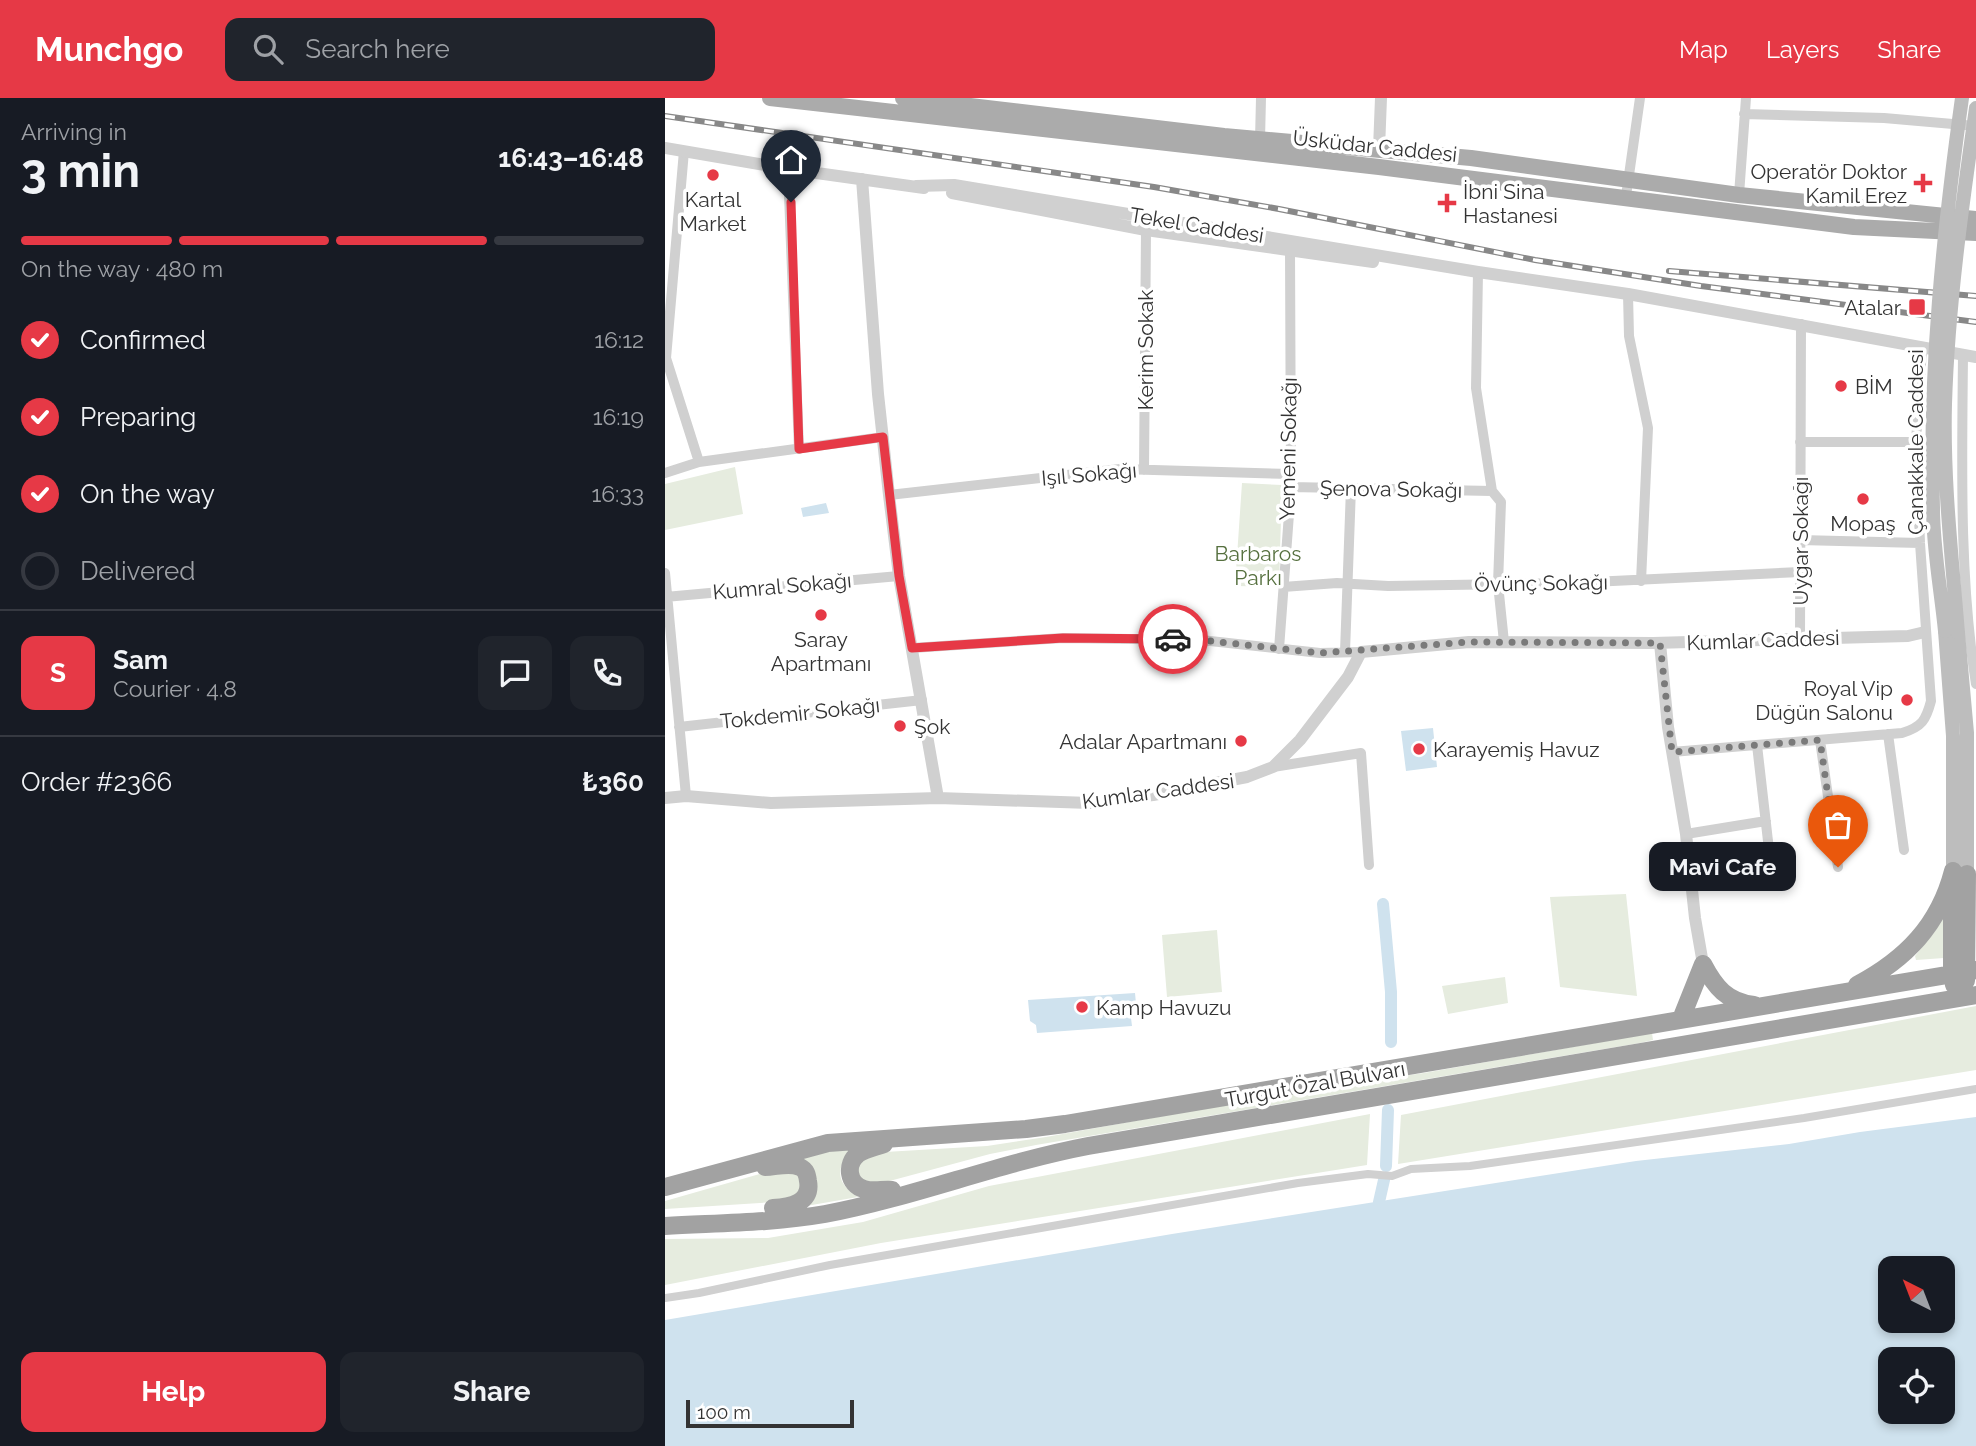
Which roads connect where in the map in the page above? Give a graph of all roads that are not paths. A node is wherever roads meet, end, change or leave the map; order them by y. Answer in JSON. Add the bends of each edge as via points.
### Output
{"nodes":[{"id":1,"x":770,"y":98,"type":"edge"},
{"id":2,"x":903,"y":98,"type":"edge"},
{"id":3,"x":1261,"y":98,"type":"edge"},
{"id":4,"x":1381,"y":98,"type":"edge"},
{"id":5,"x":1640,"y":98,"type":"edge"},
{"id":6,"x":1747,"y":98,"type":"edge"},
{"id":7,"x":1962,"y":98,"type":"edge"},
{"id":8,"x":930,"y":100,"type":"edge"},
{"id":9,"x":824,"y":101,"type":"edge"},
{"id":10,"x":1026,"y":105,"type":"edge"},
{"id":11,"x":1976,"y":108,"type":"edge"},
{"id":12,"x":1744,"y":114,"type":"junction"},
{"id":13,"x":1976,"y":126,"type":"edge"},
{"id":14,"x":1023,"y":128,"type":"junction"},
{"id":15,"x":1260,"y":140,"type":"junction"},
{"id":16,"x":665,"y":148,"type":"edge"},
{"id":17,"x":1379,"y":149,"type":"junction"},
{"id":18,"x":684,"y":152,"type":"junction"},
{"id":19,"x":1378,"y":167,"type":"junction"},
{"id":20,"x":788,"y":169,"type":"junction"},
{"id":21,"x":862,"y":179,"type":"junction"},
{"id":22,"x":1628,"y":179,"type":"junction"},
{"id":23,"x":916,"y":186,"type":"junction"},
{"id":24,"x":1739,"y":195,"type":"junction"},
{"id":25,"x":1626,"y":197,"type":"junction"},
{"id":26,"x":1976,"y":228,"type":"edge"},
{"id":27,"x":1146,"y":230,"type":"junction"},
{"id":28,"x":1290,"y":250,"type":"junction"},
{"id":29,"x":1478,"y":272,"type":"junction"},
{"id":30,"x":1628,"y":294,"type":"junction"},
{"id":31,"x":1801,"y":324,"type":"junction"},
{"id":32,"x":1922,"y":349,"type":"junction"},
{"id":33,"x":1969,"y":356,"type":"edge"},
{"id":34,"x":666,"y":358,"type":"edge"},
{"id":35,"x":883,"y":437,"type":"junction"},
{"id":36,"x":1800,"y":442,"type":"junction"},
{"id":37,"x":1916,"y":442,"type":"junction"},
{"id":38,"x":799,"y":449,"type":"junction"},
{"id":39,"x":699,"y":462,"type":"junction"},
{"id":40,"x":1144,"y":470,"type":"junction"},
{"id":41,"x":665,"y":473,"type":"edge"},
{"id":42,"x":1291,"y":474,"type":"junction"},
{"id":43,"x":1291,"y":486,"type":"junction"},
{"id":44,"x":1350,"y":488,"type":"junction"},
{"id":45,"x":1492,"y":491,"type":"junction"},
{"id":46,"x":889,"y":495,"type":"junction"},
{"id":47,"x":1800,"y":540,"type":"junction"},
{"id":48,"x":1920,"y":543,"type":"junction"},
{"id":49,"x":1800,"y":572,"type":"junction"},
{"id":50,"x":665,"y":573,"type":"edge"},
{"id":51,"x":899,"y":576,"type":"junction"},
{"id":52,"x":1641,"y":581,"type":"junction"},
{"id":53,"x":1347,"y":584,"type":"junction"},
{"id":54,"x":1498,"y":584,"type":"junction"},
{"id":55,"x":1283,"y":587,"type":"junction"},
{"id":56,"x":667,"y":597,"type":"edge"},
{"id":57,"x":1925,"y":632,"type":"junction"},
{"id":58,"x":1951,"y":632,"type":"junction"},
{"id":59,"x":1800,"y":640,"type":"junction"},
{"id":60,"x":1504,"y":642,"type":"junction"},
{"id":61,"x":1660,"y":643,"type":"junction"},
{"id":62,"x":912,"y":648,"type":"junction"},
{"id":63,"x":1279,"y":649,"type":"junction"},
{"id":64,"x":1345,"y":652,"type":"junction"},
{"id":65,"x":1969,"y":656,"type":"edge"},
{"id":66,"x":1358,"y":657,"type":"junction"},
{"id":67,"x":1976,"y":684,"type":"edge"},
{"id":68,"x":922,"y":700,"type":"junction"},
{"id":69,"x":678,"y":727,"type":"junction"},
{"id":70,"x":1971,"y":733,"type":"edge"},
{"id":71,"x":1888,"y":734,"type":"junction"},
{"id":72,"x":1820,"y":740,"type":"junction"},
{"id":73,"x":1757,"y":745,"type":"junction"},
{"id":74,"x":1672,"y":752,"type":"junction"},
{"id":75,"x":1273,"y":767,"type":"junction"},
{"id":76,"x":686,"y":796,"type":"junction"},
{"id":77,"x":665,"y":798,"type":"edge"},
{"id":78,"x":938,"y":798,"type":"junction"},
{"id":79,"x":1766,"y":821,"type":"junction"},
{"id":80,"x":1686,"y":834,"type":"junction"},
{"id":81,"x":1904,"y":850,"type":"dead end"},
{"id":82,"x":1369,"y":865,"type":"dead end"},
{"id":83,"x":1838,"y":867,"type":"dead end"},
{"id":84,"x":1959,"y":872,"type":"junction"},
{"id":85,"x":1772,"y":876,"type":"dead end"},
{"id":86,"x":1976,"y":898,"type":"edge"},
{"id":87,"x":1703,"y":964,"type":"junction"},
{"id":88,"x":1965,"y":971,"type":"edge"},
{"id":89,"x":1844,"y":992,"type":"junction"},
{"id":90,"x":1968,"y":996,"type":"edge"},
{"id":91,"x":1761,"y":1006,"type":"junction"},
{"id":92,"x":1681,"y":1019,"type":"junction"},
{"id":93,"x":1976,"y":1089,"type":"edge"},
{"id":94,"x":907,"y":1137,"type":"junction"},
{"id":95,"x":731,"y":1168,"type":"junction"},
{"id":96,"x":665,"y":1187,"type":"edge"},
{"id":97,"x":921,"y":1190,"type":"junction"},
{"id":98,"x":684,"y":1225,"type":"junction"},
{"id":99,"x":665,"y":1226,"type":"edge"},
{"id":100,"x":665,"y":1298,"type":"edge"}],
"edges":[{"from":1,"to":9,"type":"main road","name":"Üsküdar Caddesi"},
{"from":2,"to":8,"type":"main road","name":"Üsküdar Caddesi"},
{"from":3,"to":15,"type":"street"},
{"from":4,"to":17,"type":"street"},
{"from":5,"to":22,"type":"street"},
{"from":6,"to":12,"type":"street"},
{"from":7,"to":58,"type":"main road","name":"Çanakkale Caddesi","bridge":true,"via":[[1938,299],[1933,414],[1933,511]]},
{"from":8,"to":10,"type":"main road","name":"Üsküdar Caddesi"},
{"from":9,"to":14,"type":"main road","name":"Üsküdar Caddesi"},
{"from":10,"to":14,"type":"street"},
{"from":10,"to":15,"type":"main road","name":"Üsküdar Caddesi"},
{"from":11,"to":58,"type":"main road","name":"Çanakkale Caddesi","bridge":true,"via":[[1952,283],[1945,406]]},
{"from":12,"to":13,"type":"street"},
{"from":12,"to":24,"type":"street"},
{"from":14,"to":19,"type":"main road","name":"Üsküdar Caddesi"},
{"from":15,"to":17,"type":"main road","name":"Üsküdar Caddesi"},
{"from":16,"to":18,"type":"street","name":"Tekel Caddesi"},
{"from":17,"to":19,"type":"main road"},
{"from":17,"to":22,"type":"main road","name":"Üsküdar Caddesi"},
{"from":18,"to":20,"type":"street","name":"Tekel Caddesi"},
{"from":18,"to":34,"type":"street"},
{"from":19,"to":25,"type":"main road","name":"Üsküdar Caddesi"},
{"from":20,"to":21,"type":"street","name":"Tekel Caddesi"},
{"from":20,"to":38,"type":"street"},
{"from":21,"to":23,"type":"street","name":"Tekel Caddesi"},
{"from":21,"to":35,"type":"street"},
{"from":22,"to":24,"type":"main road","name":"Üsküdar Caddesi"},
{"from":22,"to":25,"type":"street"},
{"from":23,"to":27,"type":"street","name":"Tekel Caddesi"},
{"from":23,"to":29,"type":"street","name":"Tekel Caddesi","via":[[954,185]]},
{"from":24,"to":26,"type":"main road","name":"Üsküdar Caddesi","via":[[1915,215]]},
{"from":25,"to":26,"type":"main road","name":"Üsküdar Caddesi","via":[[1854,227]]},
{"from":27,"to":28,"type":"street","name":"Tekel Caddesi"},
{"from":27,"to":40,"type":"street","name":"Kerim Sokak"},
{"from":28,"to":29,"type":"street","name":"Tekel Caddesi"},
{"from":28,"to":42,"type":"street","name":"Yemeni Sokağı"},
{"from":29,"to":30,"type":"street","name":"Tekel Caddesi"},
{"from":29,"to":45,"type":"street","via":[[1476,388]]},
{"from":30,"to":31,"type":"street","name":"Tekel Caddesi"},
{"from":30,"to":52,"type":"street","via":[[1629,336],[1648,428]]},
{"from":31,"to":32,"type":"street","name":"Tekel Caddesi"},
{"from":31,"to":36,"type":"street","name":"Uygar Sokağı"},
{"from":32,"to":33,"type":"street","name":"Tekel Caddesi"},
{"from":32,"to":37,"type":"street"},
{"from":33,"to":65,"type":"street","via":[[1961,491]]},
{"from":34,"to":39,"type":"street"},
{"from":35,"to":38,"type":"street"},
{"from":35,"to":46,"type":"street"},
{"from":36,"to":37,"type":"street"},
{"from":36,"to":47,"type":"street","name":"Uygar Sokağı"},
{"from":37,"to":48,"type":"street"},
{"from":38,"to":39,"type":"street"},
{"from":39,"to":41,"type":"street"},
{"from":40,"to":42,"type":"street","name":"Işıl Sokağı"},
{"from":40,"to":46,"type":"street","name":"Işıl Sokağı"},
{"from":42,"to":43,"type":"street","name":"Yemeni Sokağı"},
{"from":43,"to":44,"type":"street","name":"Şenova Sokağı"},
{"from":43,"to":55,"type":"street","name":"Yemeni Sokağı"},
{"from":44,"to":45,"type":"street","name":"Şenova Sokağı"},
{"from":44,"to":53,"type":"street"},
{"from":45,"to":54,"type":"street","via":[[1501,502]]},
{"from":46,"to":51,"type":"street"},
{"from":47,"to":48,"type":"street"},
{"from":47,"to":49,"type":"street","name":"Uygar Sokağı"},
{"from":48,"to":57,"type":"street"},
{"from":49,"to":52,"type":"street","name":"Övünç Sokağı"},
{"from":49,"to":59,"type":"street","name":"Uygar Sokağı"},
{"from":50,"to":56,"type":"street"},
{"from":51,"to":56,"type":"street","name":"Kumral Sokağı"},
{"from":51,"to":62,"type":"street"},
{"from":52,"to":54,"type":"street","name":"Övünç Sokağı"},
{"from":53,"to":54,"type":"street","name":"Övünç Sokağı"},
{"from":53,"to":55,"type":"street","name":"Övünç Sokağı"},
{"from":53,"to":64,"type":"street"},
{"from":54,"to":60,"type":"street"},
{"from":55,"to":63,"type":"street","name":"Yemeni Sokağı"},
{"from":56,"to":69,"type":"street"},
{"from":57,"to":59,"type":"street","name":"Kumlar Caddesi"},
{"from":57,"to":71,"type":"street","via":[[1931,701],[1926,720],[1917,729]]},
{"from":58,"to":65,"type":"main road"},
{"from":58,"to":84,"type":"main road","name":"Çanakkale Caddesi"},
{"from":59,"to":61,"type":"street","name":"Kumlar Caddesi"},
{"from":60,"to":61,"type":"street","name":"Kumlar Caddesi"},
{"from":60,"to":66,"type":"street","name":"Kumlar Caddesi","via":[[1469,642]]},
{"from":61,"to":74,"type":"street"},
{"from":62,"to":63,"type":"street","via":[[1063,638],[1201,640]]},
{"from":62,"to":68,"type":"street"},
{"from":63,"to":64,"type":"street"},
{"from":64,"to":66,"type":"street"},
{"from":65,"to":67,"type":"street"},
{"from":65,"to":70,"type":"main road"},
{"from":66,"to":75,"type":"street","via":[[1324,710]]},
{"from":68,"to":69,"type":"street","name":"Tokdemir Sokağı"},
{"from":68,"to":78,"type":"street"},
{"from":69,"to":76,"type":"street"},
{"from":70,"to":84,"type":"main road"},
{"from":71,"to":72,"type":"street"},
{"from":71,"to":81,"type":"street"},
{"from":72,"to":73,"type":"street"},
{"from":72,"to":83,"type":"street"},
{"from":73,"to":74,"type":"street"},
{"from":73,"to":79,"type":"street"},
{"from":74,"to":80,"type":"street"},
{"from":75,"to":78,"type":"street","name":"Kumlar Caddesi","via":[[1247,777],[1090,803]]},
{"from":75,"to":82,"type":"street","via":[[1360,753]]},
{"from":76,"to":77,"type":"street","name":"Kumlar Caddesi"},
{"from":76,"to":78,"type":"street","name":"Kumlar Caddesi","via":[[771,803]]},
{"from":79,"to":80,"type":"street"},
{"from":79,"to":85,"type":"street"},
{"from":80,"to":87,"type":"street"},
{"from":84,"to":86,"type":"highway"},
{"from":84,"to":88,"type":"highway"},
{"from":84,"to":89,"type":"highway","via":[[1931,924],[1906,952]]},
{"from":87,"to":91,"type":"highway","via":[[1722,992]]},
{"from":87,"to":92,"type":"highway"},
{"from":88,"to":89,"type":"highway","name":"Turgut Özal Bulvarı"},
{"from":88,"to":90,"type":"highway"},
{"from":89,"to":91,"type":"highway","name":"Turgut Özal Bulvarı"},
{"from":90,"to":97,"type":"highway","name":"Turgut Özal Bulvarı","via":[[1088,1146]]},
{"from":91,"to":92,"type":"highway","name":"Turgut Özal Bulvarı"},
{"from":92,"to":94,"type":"highway","name":"Turgut Özal Bulvarı","via":[[1065,1124]]},
{"from":93,"to":100,"type":"street","via":[[1470,1166],[1298,1182]]},
{"from":94,"to":95,"type":"highway","name":"Turgut Özal Bulvarı","via":[[828,1143]]},
{"from":94,"to":97,"type":"highway","via":[[857,1155],[850,1167],[851,1179],[865,1190]]},
{"from":95,"to":96,"type":"highway","name":"Turgut Özal Bulvarı"},
{"from":95,"to":98,"type":"highway","via":[[802,1168],[807,1174],[807,1195],[790,1207],[712,1216]]},
{"from":97,"to":98,"type":"highway","name":"Turgut Özal Bulvarı","via":[[824,1214]]},
{"from":98,"to":99,"type":"highway","name":"Turgut Özal Bulvarı"}]}
